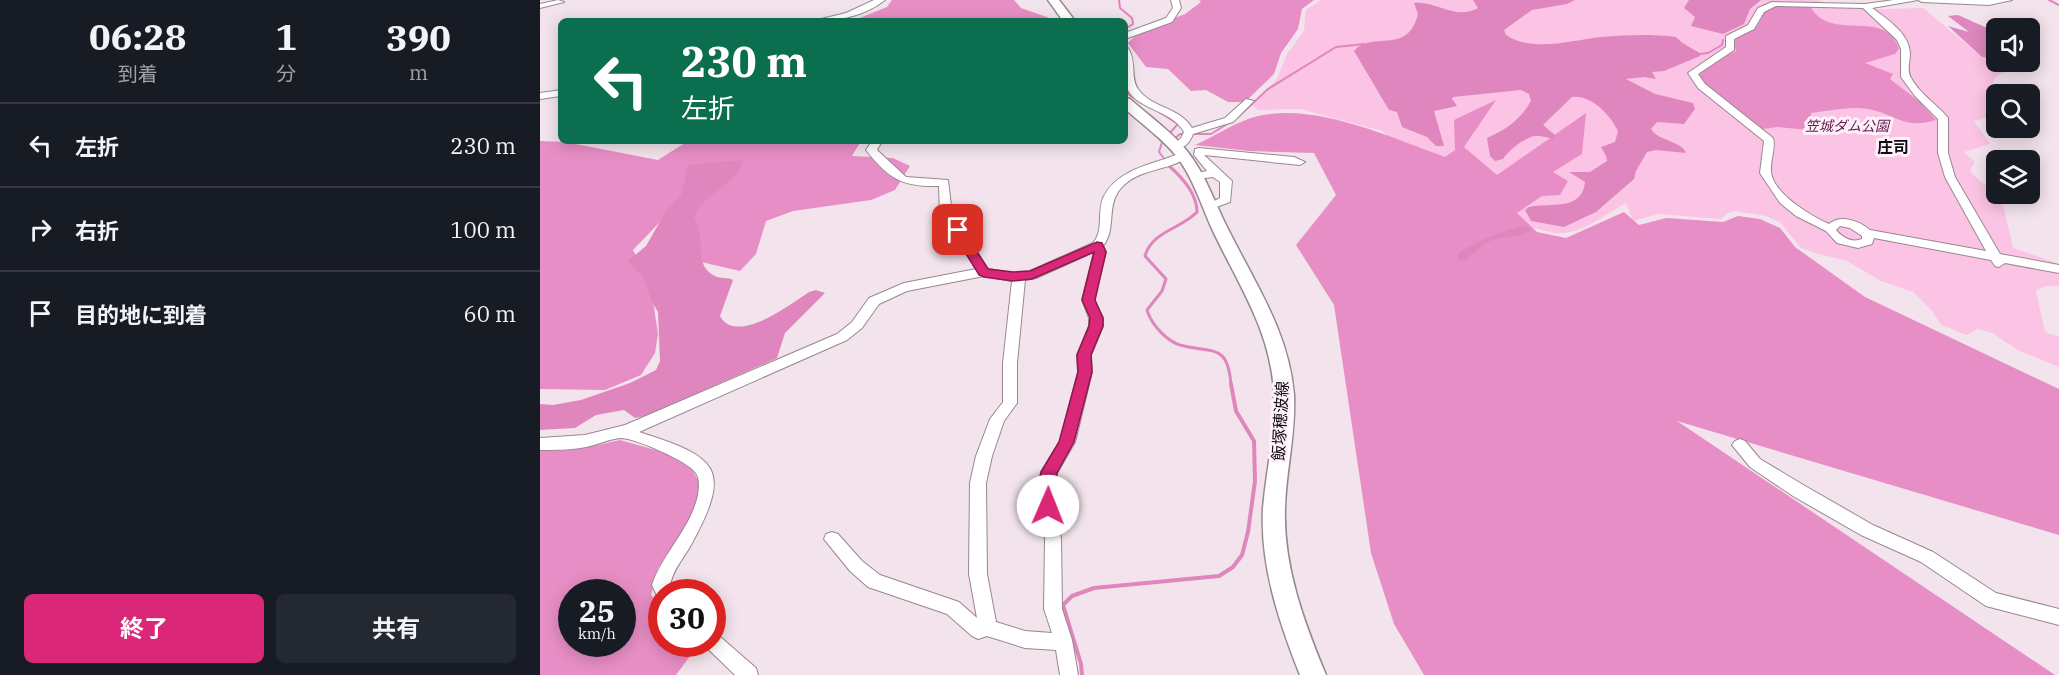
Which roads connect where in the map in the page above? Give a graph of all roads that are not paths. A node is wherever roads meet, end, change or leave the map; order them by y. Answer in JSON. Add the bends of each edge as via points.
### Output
{"nodes":[{"id":1,"x":880,"y":0,"type":"edge"},
{"id":2,"x":1053,"y":0,"type":"edge"},
{"id":3,"x":1175,"y":0,"type":"edge"},
{"id":4,"x":1914,"y":0,"type":"edge"},
{"id":5,"x":1922,"y":0,"type":"edge"},
{"id":6,"x":2008,"y":0,"type":"edge"},
{"id":7,"x":560,"y":2,"type":"dead end"},
{"id":8,"x":540,"y":6,"type":"edge"},
{"id":9,"x":1865,"y":6,"type":"junction"},
{"id":10,"x":832,"y":18,"type":"edge"},
{"id":11,"x":1067,"y":18,"type":"edge"},
{"id":12,"x":1128,"y":35,"type":"edge"},
{"id":13,"x":1128,"y":77,"type":"edge"},
{"id":14,"x":558,"y":93,"type":"edge"},
{"id":15,"x":540,"y":96,"type":"edge"},
{"id":16,"x":1250,"y":101,"type":"dead end"},
{"id":17,"x":1128,"y":105,"type":"edge"},
{"id":18,"x":1189,"y":132,"type":"junction"},
{"id":19,"x":875,"y":144,"type":"edge"},
{"id":20,"x":1180,"y":152,"type":"junction"},
{"id":21,"x":1300,"y":162,"type":"dead end"},
{"id":22,"x":1206,"y":174,"type":"junction"},
{"id":23,"x":1830,"y":229,"type":"junction"},
{"id":24,"x":1868,"y":237,"type":"junction"},
{"id":25,"x":1097,"y":246,"type":"junction"},
{"id":26,"x":1998,"y":260,"type":"junction"},
{"id":27,"x":2059,"y":269,"type":"edge"},
{"id":28,"x":984,"y":272,"type":"junction"},
{"id":29,"x":2059,"y":274,"type":"edge"},
{"id":30,"x":1019,"y":277,"type":"junction"},
{"id":31,"x":624,"y":434,"type":"junction"},
{"id":32,"x":540,"y":444,"type":"edge"},
{"id":33,"x":1740,"y":445,"type":"dead end"},
{"id":34,"x":832,"y":539,"type":"dead end"},
{"id":35,"x":662,"y":579,"type":"edge"},
{"id":36,"x":2059,"y":617,"type":"edge"},
{"id":37,"x":988,"y":627,"type":"junction"},
{"id":38,"x":1063,"y":640,"type":"junction"},
{"id":39,"x":726,"y":654,"type":"edge"},
{"id":40,"x":749,"y":675,"type":"edge"},
{"id":41,"x":1069,"y":675,"type":"edge"},
{"id":42,"x":1313,"y":675,"type":"edge"}],
"edges":[{"from":1,"to":10,"type":"street"},
{"from":2,"to":11,"type":"main road"},
{"from":3,"to":12,"type":"street","via":[[1177,8],[1169,20]]},
{"from":4,"to":9,"type":"street"},
{"from":5,"to":6,"type":"street"},
{"from":7,"to":8,"type":"street"},
{"from":9,"to":23,"type":"street","via":[[1767,6],[1751,27],[1729,38],[1730,50],[1693,73],[1701,86],[1769,141],[1765,173],[1784,201]]},
{"from":9,"to":26,"type":"street","via":[[1896,33],[1904,45],[1903,69],[1907,79],[1943,118],[1943,153],[1950,177]]},
{"from":13,"to":18,"type":"street","via":[[1137,94],[1186,124]]},
{"from":14,"to":15,"type":"street"},
{"from":16,"to":18,"type":"street","via":[[1229,120]]},
{"from":17,"to":20,"type":"main road","name":"飯塚穂波線"},
{"from":18,"to":20,"type":"street"},
{"from":19,"to":28,"type":"street","via":[[871,150],[900,181],[944,182],[946,214]]},
{"from":20,"to":22,"type":"main road","name":"飯塚穂波線"},
{"from":20,"to":25,"type":"street","via":[[1130,175],[1108,195],[1106,232]]},
{"from":21,"to":22,"type":"street","via":[[1199,151]]},
{"from":22,"to":42,"type":"main road","name":"飯塚穂波線","via":[[1220,230],[1267,317],[1280,361],[1284,398],[1274,512],[1276,551],[1291,617]]},
{"from":23,"to":24,"type":"street","via":[[1837,223],[1846,223],[1857,226]]},
{"from":23,"to":24,"type":"street","via":[[1834,236],[1856,245]]},
{"from":24,"to":26,"type":"street"},
{"from":25,"to":30,"type":"street","via":[[1046,270]]},
{"from":25,"to":38,"type":"street","via":[[1100,252],[1088,300],[1096,326],[1084,355],[1085,372],[1066,442],[1049,472],[1046,490],[1053,539],[1053,609]]},
{"from":26,"to":27,"type":"street"},
{"from":26,"to":29,"type":"street"},
{"from":28,"to":30,"type":"street"},
{"from":28,"to":31,"type":"street","via":[[904,286],[874,301],[842,338]]},
{"from":30,"to":37,"type":"street","via":[[1010,403],[997,419],[978,483],[978,574]]},
{"from":31,"to":32,"type":"street","via":[[590,442]]},
{"from":31,"to":35,"type":"street","via":[[683,452],[707,476],[704,508]]},
{"from":33,"to":36,"type":"street","via":[[1755,463],[1799,491],[1867,530],[1927,557],[1992,600]]},
{"from":34,"to":37,"type":"street","via":[[874,581],[953,608],[978,630]]},
{"from":37,"to":38,"type":"street","via":[[1017,638]]},
{"from":38,"to":41,"type":"street"},
{"from":39,"to":40,"type":"street"}]}
